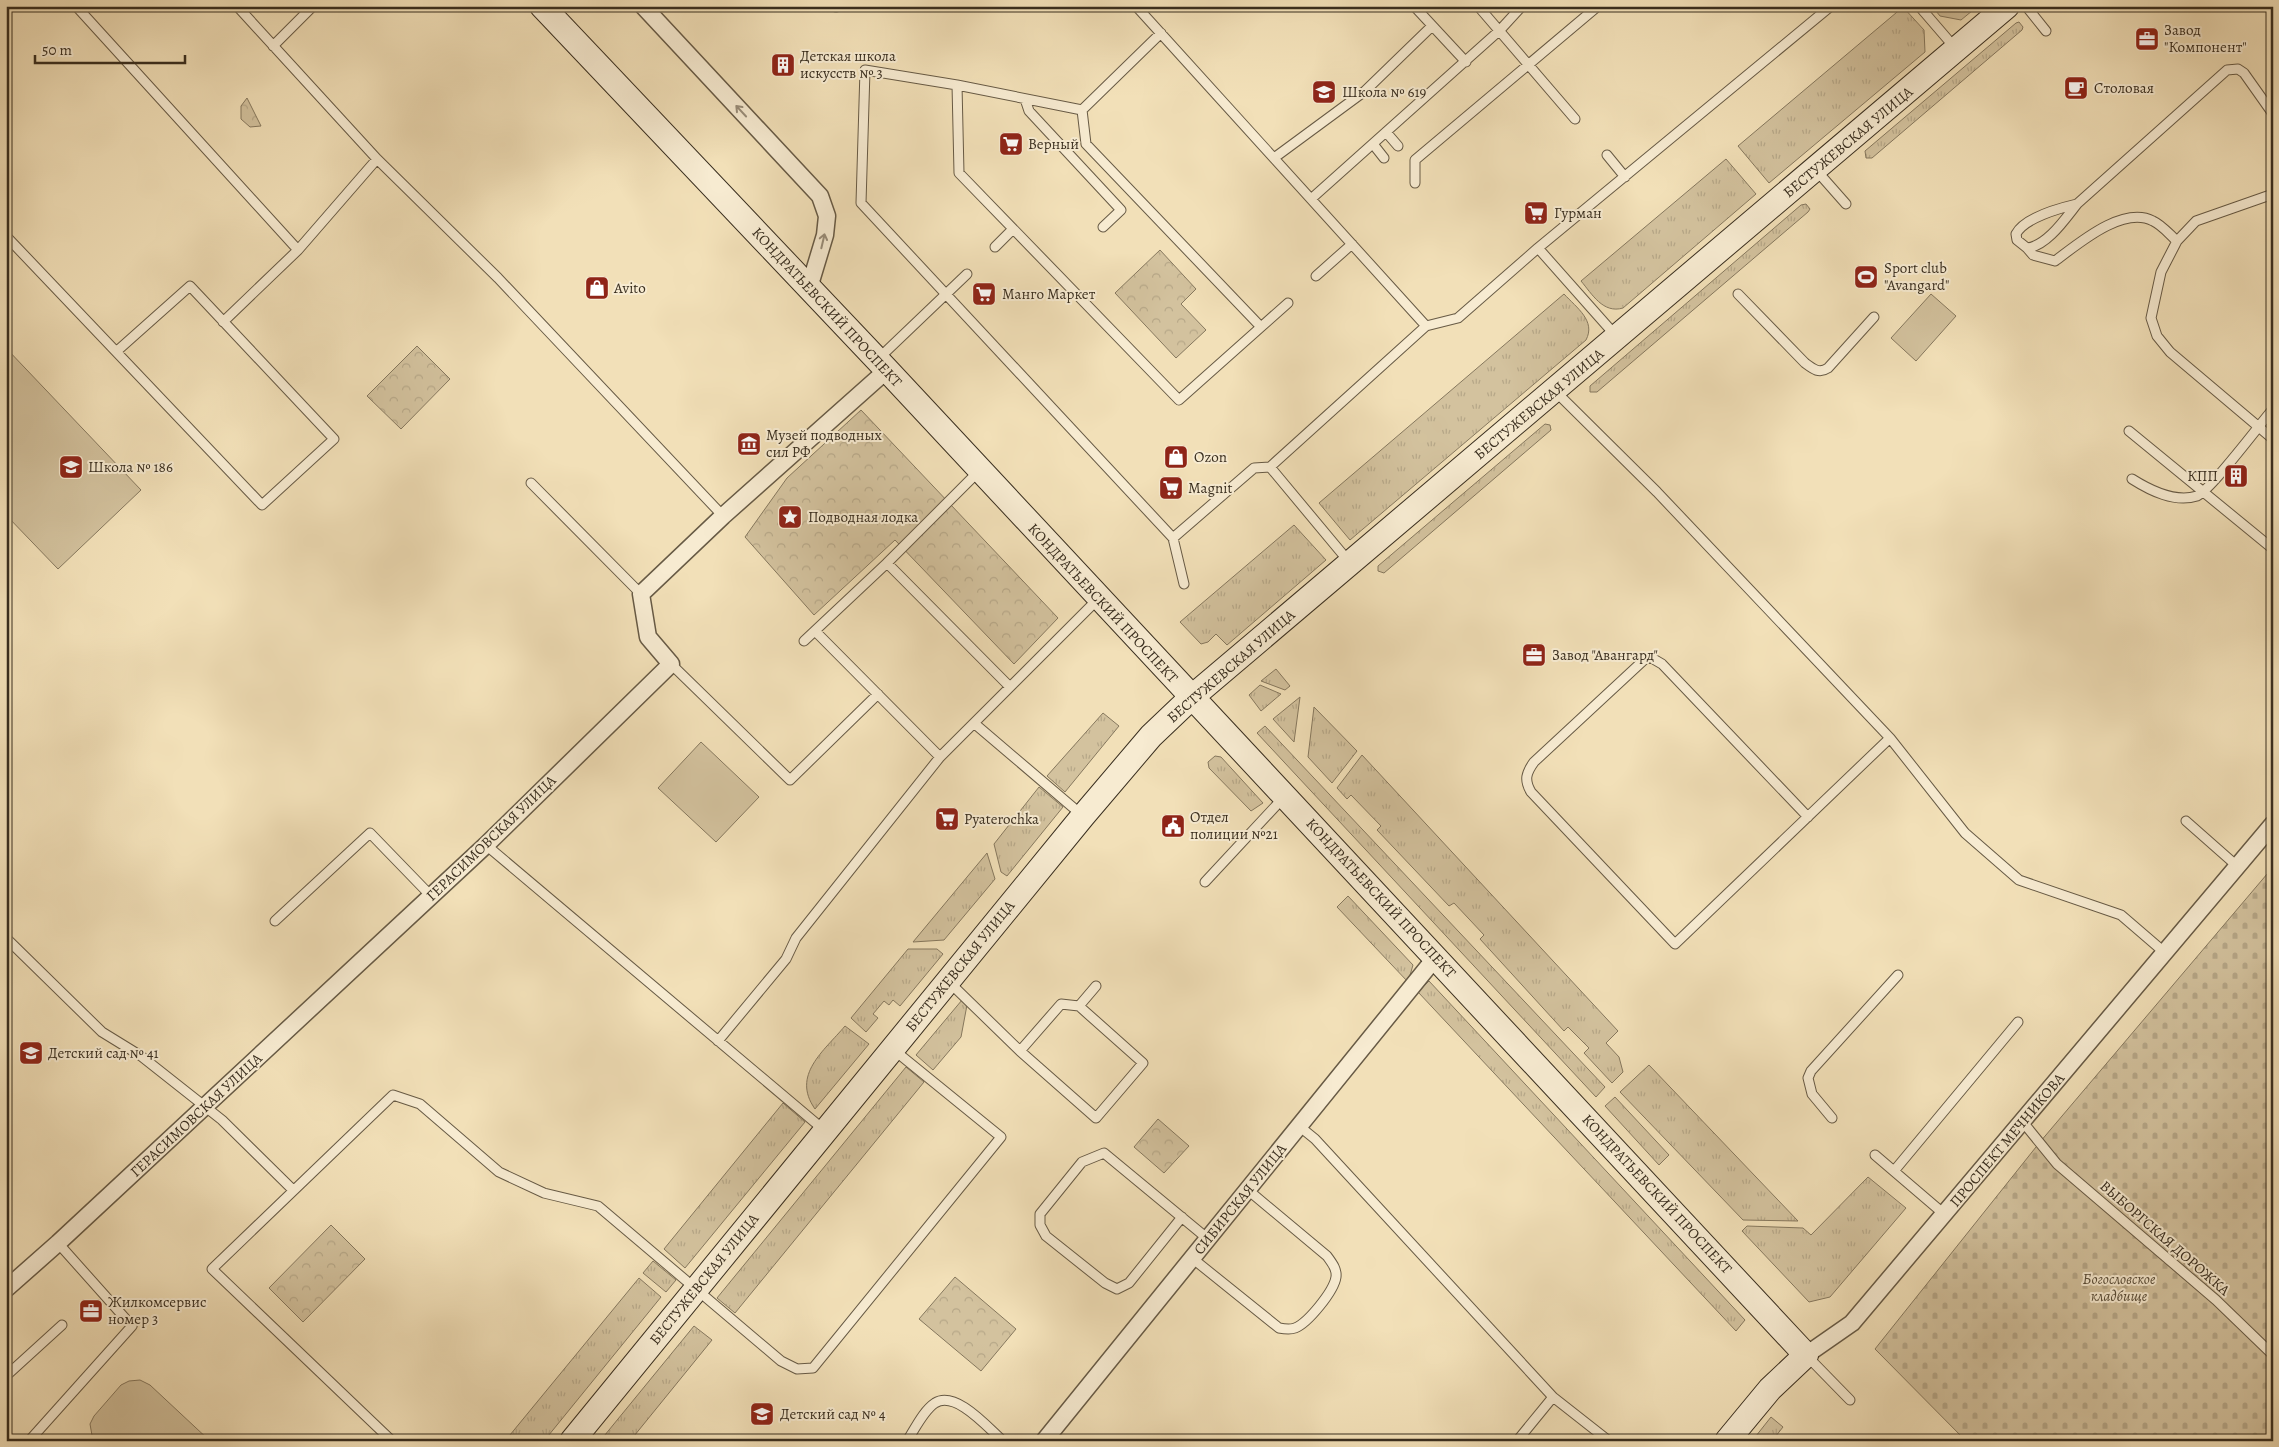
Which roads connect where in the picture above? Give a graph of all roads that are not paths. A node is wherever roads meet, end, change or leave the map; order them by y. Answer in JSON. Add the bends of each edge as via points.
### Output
{"nodes":[{"id":1,"x":76,"y":6,"type":"edge"},
{"id":2,"x":237,"y":6,"type":"edge"},
{"id":3,"x":313,"y":6,"type":"edge"},
{"id":4,"x":542,"y":6,"type":"edge"},
{"id":5,"x":1136,"y":6,"type":"edge"},
{"id":6,"x":1414,"y":6,"type":"edge"},
{"id":7,"x":1478,"y":6,"type":"edge"},
{"id":8,"x":1522,"y":6,"type":"edge"},
{"id":9,"x":1598,"y":6,"type":"edge"},
{"id":10,"x":1831,"y":6,"type":"edge"},
{"id":11,"x":1918,"y":6,"type":"edge"},
{"id":12,"x":2007,"y":6,"type":"edge"},
{"id":13,"x":2026,"y":6,"type":"edge"},
{"id":14,"x":644,"y":7,"type":"edge"},
{"id":15,"x":1432,"y":26,"type":"junction"},
{"id":16,"x":1500,"y":30,"type":"junction"},
{"id":17,"x":2046,"y":31,"type":"dead end"},
{"id":18,"x":1161,"y":33,"type":"junction"},
{"id":19,"x":273,"y":46,"type":"junction"},
{"id":20,"x":1957,"y":50,"type":"junction"},
{"id":21,"x":1466,"y":62,"type":"junction"},
{"id":22,"x":1529,"y":64,"type":"junction"},
{"id":23,"x":957,"y":85,"type":"junction"},
{"id":24,"x":1025,"y":99,"type":"junction"},
{"id":25,"x":1082,"y":110,"type":"junction"},
{"id":26,"x":2273,"y":114,"type":"edge"},
{"id":27,"x":1575,"y":119,"type":"dead end"},
{"id":28,"x":1386,"y":132,"type":"junction"},
{"id":29,"x":1373,"y":144,"type":"junction"},
{"id":30,"x":1398,"y":146,"type":"dead end"},
{"id":31,"x":1606,"y":155,"type":"dead end"},
{"id":32,"x":1274,"y":158,"type":"junction"},
{"id":33,"x":1384,"y":158,"type":"dead end"},
{"id":34,"x":377,"y":159,"type":"junction"},
{"id":35,"x":1816,"y":169,"type":"junction"},
{"id":36,"x":1625,"y":177,"type":"junction"},
{"id":37,"x":1415,"y":183,"type":"dead end"},
{"id":38,"x":2273,"y":194,"type":"edge"},
{"id":39,"x":1311,"y":199,"type":"junction"},
{"id":40,"x":1846,"y":204,"type":"dead end"},
{"id":41,"x":2077,"y":204,"type":"junction"},
{"id":42,"x":1104,"y":227,"type":"dead end"},
{"id":43,"x":1013,"y":229,"type":"junction"},
{"id":44,"x":6,"y":236,"type":"edge"},
{"id":45,"x":2177,"y":241,"type":"junction"},
{"id":46,"x":1352,"y":244,"type":"junction"},
{"id":47,"x":995,"y":247,"type":"dead end"},
{"id":48,"x":1538,"y":248,"type":"junction"},
{"id":49,"x":2027,"y":248,"type":"junction"},
{"id":50,"x":298,"y":250,"type":"junction"},
{"id":51,"x":967,"y":274,"type":"dead end"},
{"id":52,"x":1316,"y":276,"type":"dead end"},
{"id":53,"x":809,"y":288,"type":"junction"},
{"id":54,"x":946,"y":293,"type":"junction"},
{"id":55,"x":1738,"y":294,"type":"dead end"},
{"id":56,"x":1288,"y":303,"type":"dead end"},
{"id":57,"x":1874,"y":317,"type":"dead end"},
{"id":58,"x":223,"y":322,"type":"junction"},
{"id":59,"x":1426,"y":326,"type":"junction"},
{"id":60,"x":1261,"y":327,"type":"junction"},
{"id":61,"x":1618,"y":338,"type":"junction"},
{"id":62,"x":117,"y":351,"type":"junction"},
{"id":63,"x":882,"y":365,"type":"junction"},
{"id":64,"x":1554,"y":391,"type":"junction"},
{"id":65,"x":2273,"y":409,"type":"edge"},
{"id":66,"x":2258,"y":427,"type":"junction"},
{"id":67,"x":2129,"y":432,"type":"dead end"},
{"id":68,"x":2273,"y":439,"type":"edge"},
{"id":69,"x":1270,"y":467,"type":"junction"},
{"id":70,"x":980,"y":471,"type":"junction"},
{"id":71,"x":2132,"y":479,"type":"dead end"},
{"id":72,"x":531,"y":483,"type":"dead end"},
{"id":73,"x":2203,"y":493,"type":"junction"},
{"id":74,"x":723,"y":516,"type":"junction"},
{"id":75,"x":1173,"y":538,"type":"junction"},
{"id":76,"x":2273,"y":549,"type":"edge"},
{"id":77,"x":887,"y":563,"type":"junction"},
{"id":78,"x":1350,"y":563,"type":"junction"},
{"id":79,"x":1184,"y":584,"type":"dead end"},
{"id":80,"x":641,"y":594,"type":"junction"},
{"id":81,"x":1099,"y":598,"type":"junction"},
{"id":82,"x":815,"y":631,"type":"junction"},
{"id":83,"x":804,"y":641,"type":"dead end"},
{"id":84,"x":671,"y":664,"type":"junction"},
{"id":85,"x":1010,"y":687,"type":"junction"},
{"id":86,"x":878,"y":694,"type":"junction"},
{"id":87,"x":1192,"y":697,"type":"junction"},
{"id":88,"x":975,"y":724,"type":"junction"},
{"id":89,"x":1890,"y":738,"type":"junction"},
{"id":90,"x":940,"y":757,"type":"junction"},
{"id":91,"x":1285,"y":796,"type":"junction"},
{"id":92,"x":1083,"y":816,"type":"junction"},
{"id":93,"x":1808,"y":817,"type":"junction"},
{"id":94,"x":2186,"y":821,"type":"dead end"},
{"id":95,"x":2273,"y":824,"type":"edge"},
{"id":96,"x":486,"y":845,"type":"junction"},
{"id":97,"x":2237,"y":866,"type":"junction"},
{"id":98,"x":1204,"y":882,"type":"dead end"},
{"id":99,"x":431,"y":896,"type":"junction"},
{"id":100,"x":275,"y":921,"type":"dead end"},
{"id":101,"x":6,"y":938,"type":"edge"},
{"id":102,"x":2164,"y":952,"type":"junction"},
{"id":103,"x":1436,"y":957,"type":"junction"},
{"id":104,"x":1898,"y":975,"type":"dead end"},
{"id":105,"x":948,"y":981,"type":"junction"},
{"id":106,"x":1096,"y":986,"type":"dead end"},
{"id":107,"x":1080,"y":1006,"type":"junction"},
{"id":108,"x":2018,"y":1022,"type":"dead end"},
{"id":109,"x":718,"y":1041,"type":"junction"},
{"id":110,"x":892,"y":1048,"type":"junction"},
{"id":111,"x":1020,"y":1051,"type":"junction"},
{"id":112,"x":205,"y":1107,"type":"junction"},
{"id":113,"x":1832,"y":1118,"type":"dead end"},
{"id":114,"x":2022,"y":1121,"type":"junction"},
{"id":115,"x":1299,"y":1126,"type":"junction"},
{"id":116,"x":825,"y":1131,"type":"junction"},
{"id":117,"x":1875,"y":1155,"type":"dead end"},
{"id":118,"x":1894,"y":1171,"type":"junction"},
{"id":119,"x":293,"y":1190,"type":"junction"},
{"id":120,"x":1248,"y":1190,"type":"junction"},
{"id":121,"x":1944,"y":1214,"type":"junction"},
{"id":122,"x":1182,"y":1217,"type":"junction"},
{"id":123,"x":1208,"y":1239,"type":"junction"},
{"id":124,"x":58,"y":1244,"type":"junction"},
{"id":125,"x":1192,"y":1258,"type":"junction"},
{"id":126,"x":6,"y":1289,"type":"edge"},
{"id":127,"x":696,"y":1289,"type":"junction"},
{"id":128,"x":62,"y":1325,"type":"dead end"},
{"id":129,"x":1806,"y":1354,"type":"junction"},
{"id":130,"x":2273,"y":1355,"type":"edge"},
{"id":131,"x":6,"y":1376,"type":"edge"},
{"id":132,"x":1554,"y":1397,"type":"junction"},
{"id":133,"x":1850,"y":1400,"type":"dead end"},
{"id":134,"x":29,"y":1441,"type":"edge"},
{"id":135,"x":392,"y":1441,"type":"edge"},
{"id":136,"x":572,"y":1441,"type":"edge"},
{"id":137,"x":907,"y":1441,"type":"edge"},
{"id":138,"x":1003,"y":1441,"type":"edge"},
{"id":139,"x":1044,"y":1441,"type":"edge"},
{"id":140,"x":1517,"y":1441,"type":"edge"},
{"id":141,"x":1609,"y":1441,"type":"edge"},
{"id":142,"x":1726,"y":1441,"type":"edge"}],
"edges":[{"from":1,"to":50,"type":"lane"},
{"from":2,"to":19,"type":"lane"},
{"from":3,"to":19,"type":"lane"},
{"from":4,"to":53,"type":"street","name":"КОНДРАТЬЕВСКИЙ ПРОСПЕКТ"},
{"from":5,"to":18,"type":"lane"},
{"from":6,"to":15,"type":"lane"},
{"from":7,"to":16,"type":"lane"},
{"from":8,"to":16,"type":"lane"},
{"from":9,"to":22,"type":"lane"},
{"from":10,"to":36,"type":"lane"},
{"from":11,"to":20,"type":"lane"},
{"from":12,"to":20,"type":"street","name":"БЕСТУЖЕВСКАЯ УЛИЦА"},
{"from":13,"to":17,"type":"lane"},
{"from":53,"to":14,"type":"street","one_way":true,"via":[[825,234],[827,216],[820,196]]},
{"from":15,"to":21,"type":"lane"},
{"from":15,"to":32,"type":"lane","via":[[1365,91]]},
{"from":16,"to":21,"type":"lane"},
{"from":16,"to":22,"type":"lane"},
{"from":18,"to":25,"type":"lane"},
{"from":18,"to":32,"type":"lane"},
{"from":19,"to":34,"type":"lane"},
{"from":20,"to":35,"type":"street","name":"БЕСТУЖЕВСКАЯ УЛИЦА"},
{"from":21,"to":28,"type":"lane"},
{"from":22,"to":27,"type":"lane"},
{"from":22,"to":37,"type":"lane","via":[[1415,160]]},
{"from":23,"to":24,"type":"lane"},
{"from":23,"to":43,"type":"lane","via":[[959,173]]},
{"from":23,"to":54,"type":"lane","via":[[866,70],[861,203]]},
{"from":24,"to":25,"type":"lane"},
{"from":24,"to":42,"type":"lane","via":[[1028,111],[1121,210]]},
{"from":25,"to":60,"type":"lane","via":[[1086,144]]},
{"from":26,"to":41,"type":"lane","via":[[2244,73],[2238,69],[2227,70]]},
{"from":28,"to":29,"type":"lane"},
{"from":28,"to":30,"type":"lane"},
{"from":29,"to":33,"type":"lane"},
{"from":29,"to":39,"type":"lane"},
{"from":31,"to":36,"type":"lane"},
{"from":32,"to":39,"type":"lane"},
{"from":34,"to":50,"type":"lane"},
{"from":34,"to":74,"type":"lane","via":[[498,278]]},
{"from":35,"to":40,"type":"lane"},
{"from":35,"to":61,"type":"street","name":"БЕСТУЖЕВСКАЯ УЛИЦА"},
{"from":36,"to":48,"type":"lane"},
{"from":38,"to":45,"type":"lane","via":[[2196,221]]},
{"from":39,"to":46,"type":"lane"},
{"from":41,"to":49,"type":"lane","via":[[2039,244]]},
{"from":41,"to":49,"type":"lane","via":[[2055,209],[2023,225],[2016,234],[2017,240]]},
{"from":43,"to":47,"type":"lane"},
{"from":43,"to":60,"type":"lane","via":[[1179,400]]},
{"from":44,"to":62,"type":"lane"},
{"from":45,"to":49,"type":"lane","via":[[2154,221],[2138,216],[2093,233],[2055,261],[2034,255]]},
{"from":45,"to":66,"type":"lane","via":[[2162,272],[2151,318],[2157,336],[2170,352]]},
{"from":46,"to":52,"type":"lane"},
{"from":46,"to":59,"type":"lane"},
{"from":48,"to":59,"type":"lane","via":[[1458,318]]},
{"from":48,"to":61,"type":"lane"},
{"from":50,"to":58,"type":"lane"},
{"from":51,"to":54,"type":"lane"},
{"from":53,"to":63,"type":"street","name":"КОНДРАТЬЕВСКИЙ ПРОСПЕКТ"},
{"from":54,"to":63,"type":"lane"},
{"from":54,"to":75,"type":"lane"},
{"from":55,"to":57,"type":"lane","via":[[1805,363],[1817,371],[1828,368]]},
{"from":56,"to":60,"type":"lane"},
{"from":58,"to":62,"type":"lane","via":[[190,286]]},
{"from":58,"to":62,"type":"lane","via":[[334,439],[262,505]]},
{"from":59,"to":69,"type":"lane"},
{"from":61,"to":64,"type":"street","name":"БЕСТУЖЕВСКАЯ УЛИЦА"},
{"from":63,"to":70,"type":"street","name":"КОНДРАТЬЕВСКИЙ ПРОСПЕКТ"},
{"from":63,"to":74,"type":"street"},
{"from":64,"to":78,"type":"street","name":"БЕСТУЖЕВСКАЯ УЛИЦА"},
{"from":64,"to":89,"type":"lane","via":[[1657,492]]},
{"from":65,"to":66,"type":"lane"},
{"from":66,"to":68,"type":"lane"},
{"from":66,"to":73,"type":"lane"},
{"from":67,"to":73,"type":"lane"},
{"from":69,"to":75,"type":"lane","via":[[1254,468]]},
{"from":69,"to":78,"type":"lane"},
{"from":70,"to":77,"type":"lane"},
{"from":70,"to":81,"type":"street","name":"КОНДРАТЬЕВСКИЙ ПРОСПЕКТ"},
{"from":71,"to":73,"type":"lane","via":[[2172,498]]},
{"from":72,"to":80,"type":"lane"},
{"from":73,"to":76,"type":"lane"},
{"from":74,"to":80,"type":"street"},
{"from":75,"to":79,"type":"lane"},
{"from":77,"to":82,"type":"lane"},
{"from":77,"to":85,"type":"lane"},
{"from":78,"to":87,"type":"street","name":"БЕСТУЖЕВСКАЯ УЛИЦА"},
{"from":80,"to":84,"type":"street","via":[[648,637]]},
{"from":81,"to":85,"type":"lane"},
{"from":81,"to":87,"type":"street","name":"КОНДРАТЬЕВСКИЙ ПРОСПЕКТ"},
{"from":82,"to":83,"type":"lane"},
{"from":82,"to":86,"type":"lane"},
{"from":84,"to":86,"type":"lane","via":[[790,780]]},
{"from":84,"to":96,"type":"street","name":"ГЕРАСИМОВСКАЯ УЛИЦА"},
{"from":85,"to":88,"type":"lane"},
{"from":86,"to":90,"type":"lane"},
{"from":87,"to":91,"type":"street","name":"КОНДРАТЬЕВСКИЙ ПРОСПЕКТ"},
{"from":87,"to":92,"type":"street","name":"БЕСТУЖЕВСКАЯ УЛИЦА","via":[[1151,736]]},
{"from":88,"to":90,"type":"lane"},
{"from":88,"to":92,"type":"lane"},
{"from":89,"to":93,"type":"lane"},
{"from":89,"to":102,"type":"lane","via":[[1965,833],[2019,880],[2121,915]]},
{"from":90,"to":109,"type":"lane","via":[[796,938],[786,959]]},
{"from":91,"to":98,"type":"lane"},
{"from":91,"to":103,"type":"street","name":"КОНДРАТЬЕВСКИЙ ПРОСПЕКТ"},
{"from":92,"to":105,"type":"street","name":"БЕСТУЖЕВСКАЯ УЛИЦА"},
{"from":93,"to":93,"type":"lane","via":[[1654,658],[1646,659],[1602,698],[1534,762],[1526,776],[1531,792],[1675,944]]},
{"from":94,"to":97,"type":"lane"},
{"from":95,"to":97,"type":"street","name":"ПРОСПЕКТ МЕЧНИКОВА"},
{"from":96,"to":99,"type":"street","name":"ГЕРАСИМОВСКАЯ УЛИЦА"},
{"from":96,"to":109,"type":"lane"},
{"from":97,"to":102,"type":"street","name":"ПРОСПЕКТ МЕЧНИКОВА"},
{"from":99,"to":100,"type":"lane","via":[[370,833]]},
{"from":99,"to":112,"type":"street","name":"ГЕРАСИМОВСКАЯ УЛИЦА"},
{"from":101,"to":112,"type":"lane","via":[[102,1032],[142,1056]]},
{"from":102,"to":114,"type":"street","name":"ПРОСПЕКТ МЕЧНИКОВА"},
{"from":103,"to":115,"type":"street","name":"СИБИРСКАЯ УЛИЦА"},
{"from":103,"to":129,"type":"street","name":"КОНДРАТЬЕВСКИЙ ПРОСПЕКТ"},
{"from":104,"to":113,"type":"lane","via":[[1808,1078],[1812,1094]]},
{"from":105,"to":110,"type":"street","name":"БЕСТУЖЕВСКАЯ УЛИЦА"},
{"from":105,"to":111,"type":"lane"},
{"from":106,"to":107,"type":"lane"},
{"from":107,"to":111,"type":"lane","via":[[1061,1004]]},
{"from":107,"to":111,"type":"lane","via":[[1143,1063],[1096,1118]]},
{"from":108,"to":118,"type":"lane"},
{"from":109,"to":116,"type":"lane"},
{"from":110,"to":116,"type":"street","name":"БЕСТУЖЕВСКАЯ УЛИЦА"},
{"from":110,"to":127,"type":"lane","via":[[1001,1137],[813,1368],[797,1369],[781,1361]]},
{"from":112,"to":119,"type":"lane"},
{"from":112,"to":124,"type":"street","name":"ГЕРАСИМОВСКАЯ УЛИЦА"},
{"from":114,"to":121,"type":"street","name":"ПРОСПЕКТ МЕЧНИКОВА"},
{"from":114,"to":130,"type":"lane","name":"ВЫБОРГСКАЯ ДОРОЖКА","via":[[2057,1164],[2216,1300]]},
{"from":115,"to":120,"type":"street","name":"СИБИРСКАЯ УЛИЦА"},
{"from":115,"to":132,"type":"lane","via":[[1315,1139]]},
{"from":116,"to":127,"type":"street","name":"БЕСТУЖЕВСКАЯ УЛИЦА"},
{"from":117,"to":118,"type":"lane"},
{"from":118,"to":121,"type":"lane"},
{"from":119,"to":127,"type":"lane","via":[[393,1095],[420,1104],[499,1172],[544,1193],[598,1206]]},
{"from":119,"to":135,"type":"lane","via":[[212,1269]]},
{"from":120,"to":123,"type":"street","name":"СИБИРСКАЯ УЛИЦА"},
{"from":120,"to":125,"type":"lane","via":[[1334,1265],[1333,1287],[1310,1316],[1292,1329],[1279,1328]]},
{"from":121,"to":129,"type":"street","name":"ПРОСПЕКТ МЕЧНИКОВА","via":[[1852,1323]]},
{"from":122,"to":122,"type":"lane","via":[[1104,1153],[1082,1162],[1040,1214],[1040,1226],[1046,1236],[1117,1289],[1129,1283]]},
{"from":122,"to":123,"type":"lane"},
{"from":123,"to":125,"type":"street","name":"СИБИРСКАЯ УЛИЦА"},
{"from":124,"to":126,"type":"street","name":"ГЕРАСИМОВСКАЯ УЛИЦА"},
{"from":124,"to":134,"type":"lane","via":[[132,1326]]},
{"from":125,"to":139,"type":"street","name":"СИБИРСКАЯ УЛИЦА"},
{"from":127,"to":136,"type":"street","name":"БЕСТУЖЕВСКАЯ УЛИЦА"},
{"from":128,"to":131,"type":"lane"},
{"from":129,"to":133,"type":"lane"},
{"from":129,"to":142,"type":"street","name":"ПРОСПЕКТ МЕЧНИКОВА","via":[[1770,1389]]},
{"from":132,"to":140,"type":"lane"},
{"from":132,"to":141,"type":"lane"},
{"from":137,"to":138,"type":"lane","via":[[936,1403],[952,1400],[968,1409]]}]}
